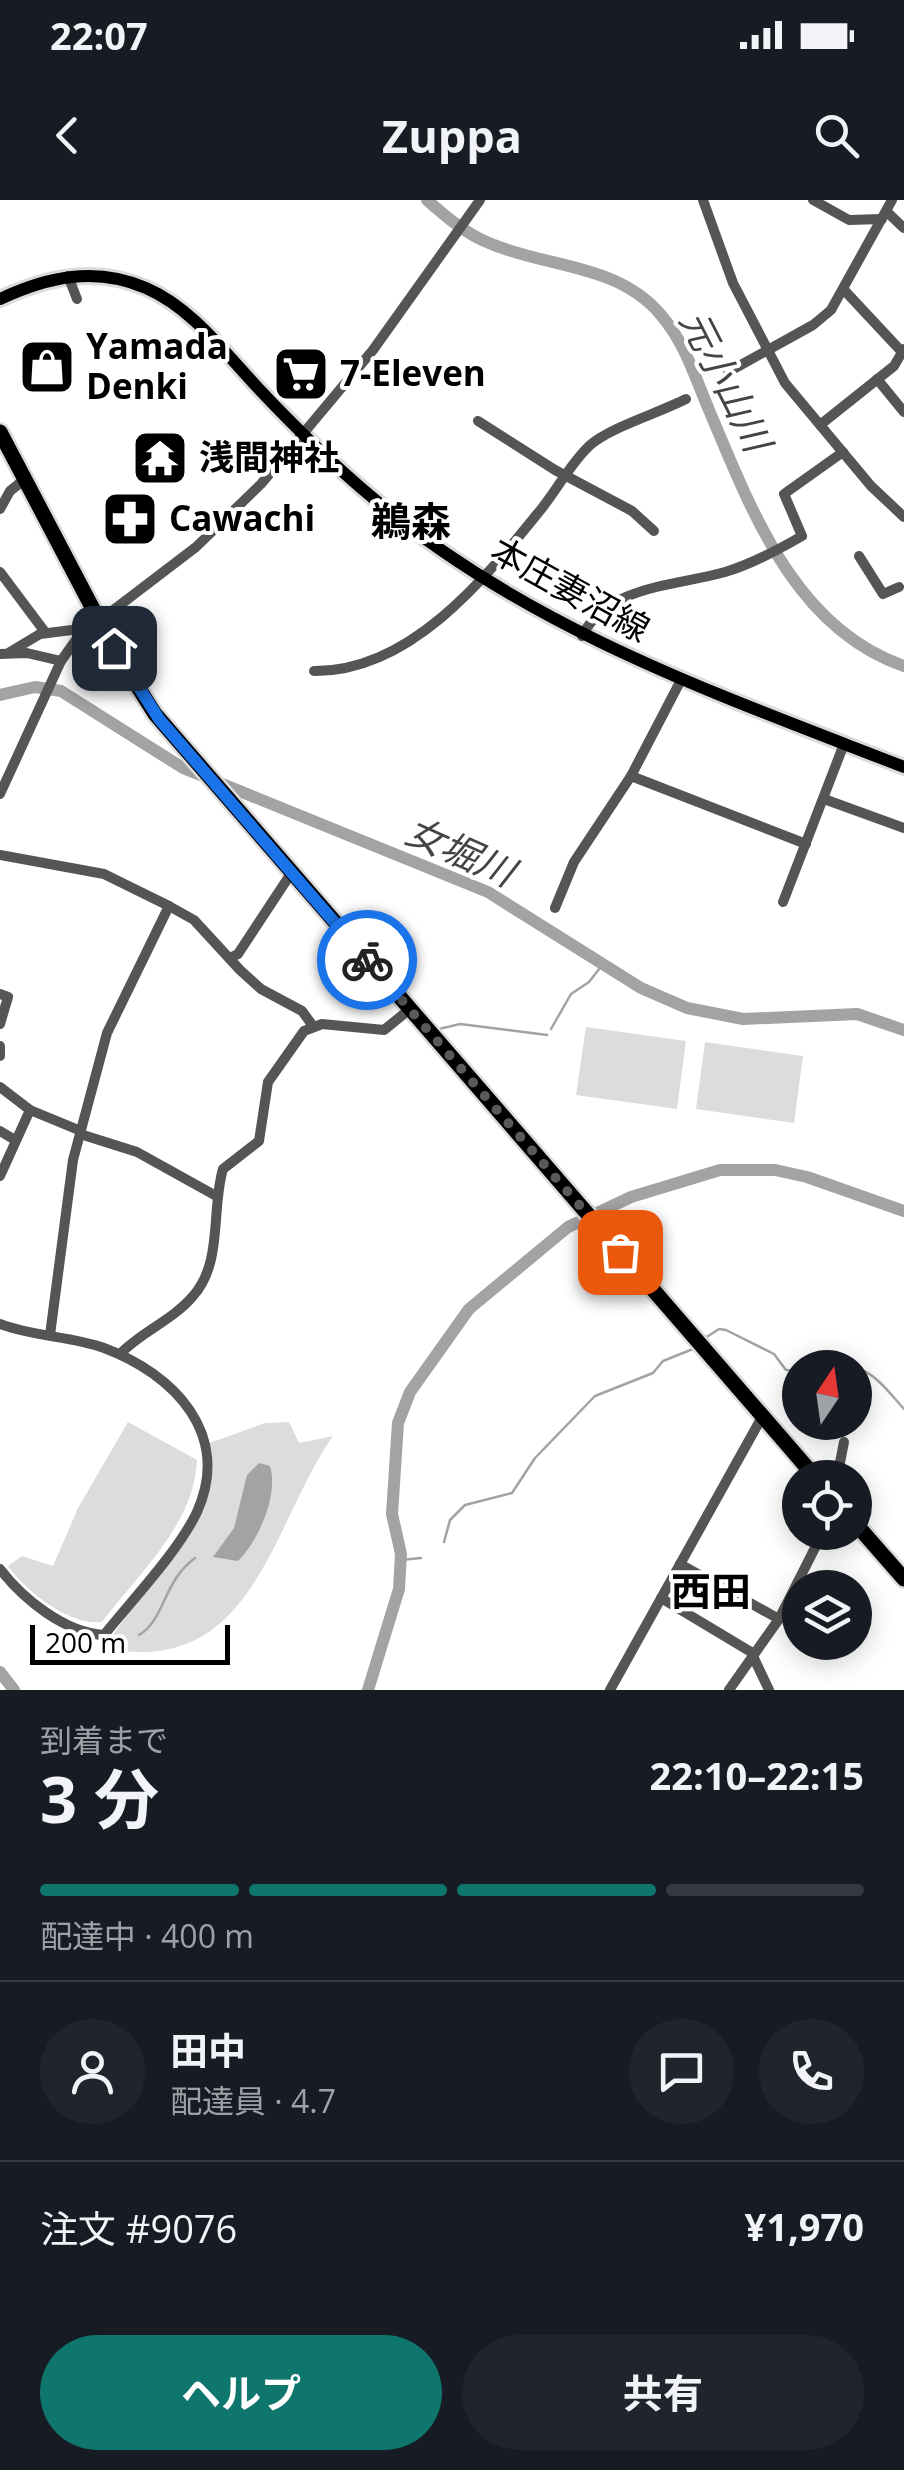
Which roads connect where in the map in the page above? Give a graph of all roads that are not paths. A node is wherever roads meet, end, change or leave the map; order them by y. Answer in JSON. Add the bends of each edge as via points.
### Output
{"nodes":[{"id":1,"x":480,"y":200,"type":"edge"},
{"id":2,"x":718,"y":200,"type":"edge"},
{"id":3,"x":814,"y":200,"type":"edge"},
{"id":4,"x":892,"y":200,"type":"edge"},
{"id":5,"x":705,"y":202,"type":"edge"},
{"id":6,"x":885,"y":215,"type":"junction"},
{"id":7,"x":904,"y":228,"type":"edge"},
{"id":8,"x":68,"y":276,"type":"junction"},
{"id":9,"x":845,"y":291,"type":"junction"},
{"id":10,"x":0,"y":299,"type":"edge"},
{"id":11,"x":77,"y":299,"type":"dead end"},
{"id":12,"x":764,"y":349,"type":"junction"},
{"id":13,"x":903,"y":350,"type":"edge"},
{"id":14,"x":728,"y":372,"type":"dead end"},
{"id":15,"x":877,"y":378,"type":"junction"},
{"id":16,"x":686,"y":398,"type":"dead end"},
{"id":17,"x":904,"y":412,"type":"edge"},
{"id":18,"x":478,"y":420,"type":"dead end"},
{"id":19,"x":820,"y":425,"type":"junction"},
{"id":20,"x":0,"y":432,"type":"edge"},
{"id":21,"x":306,"y":435,"type":"junction"},
{"id":22,"x":843,"y":452,"type":"junction"},
{"id":23,"x":566,"y":476,"type":"junction"},
{"id":24,"x":25,"y":478,"type":"junction"},
{"id":25,"x":0,"y":508,"type":"edge"},
{"id":26,"x":904,"y":517,"type":"edge"},
{"id":27,"x":654,"y":531,"type":"dead end"},
{"id":28,"x":859,"y":556,"type":"dead end"},
{"id":29,"x":0,"y":572,"type":"edge"},
{"id":30,"x":481,"y":576,"type":"junction"},
{"id":31,"x":899,"y":587,"type":"dead end"},
{"id":32,"x":99,"y":620,"type":"junction"},
{"id":33,"x":72,"y":630,"type":"dead end"},
{"id":34,"x":46,"y":632,"type":"junction"},
{"id":35,"x":582,"y":636,"type":"junction"},
{"id":36,"x":5,"y":653,"type":"edge"},
{"id":37,"x":59,"y":667,"type":"junction"},
{"id":38,"x":314,"y":671,"type":"dead end"},
{"id":39,"x":680,"y":680,"type":"junction"},
{"id":40,"x":844,"y":744,"type":"junction"},
{"id":41,"x":904,"y":766,"type":"edge"},
{"id":42,"x":631,"y":776,"type":"junction"},
{"id":43,"x":0,"y":794,"type":"edge"},
{"id":44,"x":824,"y":799,"type":"junction"},
{"id":45,"x":904,"y":828,"type":"edge"},
{"id":46,"x":806,"y":844,"type":"junction"},
{"id":47,"x":0,"y":855,"type":"edge"},
{"id":48,"x":292,"y":872,"type":"junction"},
{"id":49,"x":783,"y":902,"type":"dead end"},
{"id":50,"x":169,"y":906,"type":"junction"},
{"id":51,"x":555,"y":908,"type":"dead end"},
{"id":52,"x":230,"y":958,"type":"junction"},
{"id":53,"x":0,"y":994,"type":"edge"},
{"id":54,"x":410,"y":1009,"type":"junction"},
{"id":55,"x":0,"y":1024,"type":"edge"},
{"id":56,"x":313,"y":1026,"type":"junction"},
{"id":57,"x":0,"y":1046,"type":"edge"},
{"id":58,"x":0,"y":1056,"type":"edge"},
{"id":59,"x":0,"y":1087,"type":"edge"},
{"id":60,"x":30,"y":1110,"type":"junction"},
{"id":61,"x":0,"y":1131,"type":"edge"},
{"id":62,"x":81,"y":1133,"type":"junction"},
{"id":63,"x":15,"y":1140,"type":"junction"},
{"id":64,"x":0,"y":1176,"type":"edge"},
{"id":65,"x":218,"y":1198,"type":"junction"},
{"id":66,"x":0,"y":1324,"type":"edge"},
{"id":67,"x":50,"y":1335,"type":"junction"},
{"id":68,"x":120,"y":1354,"type":"junction"},
{"id":69,"x":762,"y":1417,"type":"junction"},
{"id":70,"x":844,"y":1442,"type":"dead end"},
{"id":71,"x":800,"y":1460,"type":"edge"},
{"id":72,"x":840,"y":1460,"type":"edge"},
{"id":73,"x":872,"y":1542,"type":"edge"},
{"id":74,"x":814,"y":1550,"type":"edge"},
{"id":75,"x":680,"y":1564,"type":"junction"},
{"id":76,"x":0,"y":1569,"type":"edge"},
{"id":77,"x":904,"y":1579,"type":"edge"},
{"id":78,"x":661,"y":1598,"type":"junction"},
{"id":79,"x":779,"y":1620,"type":"junction"},
{"id":80,"x":755,"y":1656,"type":"junction"},
{"id":81,"x":610,"y":1690,"type":"edge"},
{"id":82,"x":729,"y":1690,"type":"edge"},
{"id":83,"x":769,"y":1690,"type":"edge"}],
"edges":[{"from":1,"to":21,"type":"street"},
{"from":2,"to":5,"type":"street"},
{"from":3,"to":6,"type":"street","via":[[849,220]]},
{"from":4,"to":6,"type":"street"},
{"from":5,"to":12,"type":"street"},
{"from":6,"to":7,"type":"street"},
{"from":6,"to":9,"type":"street"},
{"from":8,"to":10,"type":"main road","name":"本庄妻沼線"},
{"from":8,"to":11,"type":"street"},
{"from":8,"to":21,"type":"main road","name":"本庄妻沼線","via":[[132,283],[177,306]]},
{"from":9,"to":12,"type":"street","via":[[813,325]]},
{"from":9,"to":13,"type":"street"},
{"from":12,"to":14,"type":"street"},
{"from":12,"to":19,"type":"street"},
{"from":13,"to":15,"type":"street"},
{"from":15,"to":17,"type":"street"},
{"from":15,"to":19,"type":"street"},
{"from":16,"to":23,"type":"street","via":[[602,437]]},
{"from":18,"to":23,"type":"street"},
{"from":19,"to":22,"type":"street"},
{"from":20,"to":24,"type":"highway"},
{"from":21,"to":30,"type":"main road","name":"本庄妻沼線","via":[[374,499]]},
{"from":21,"to":32,"type":"street","via":[[209,535]]},
{"from":22,"to":26,"type":"street"},
{"from":22,"to":35,"type":"street","via":[[784,494],[802,536],[759,559],[628,596],[589,622]]},
{"from":23,"to":27,"type":"street","via":[[632,510]]},
{"from":23,"to":30,"type":"street"},
{"from":24,"to":25,"type":"street"},
{"from":24,"to":32,"type":"highway"},
{"from":28,"to":31,"type":"street","via":[[884,594]]},
{"from":29,"to":34,"type":"street"},
{"from":30,"to":35,"type":"main road","name":"本庄妻沼線"},
{"from":30,"to":38,"type":"street","via":[[423,635],[393,653],[336,672]]},
{"from":32,"to":37,"type":"street"},
{"from":32,"to":48,"type":"highway","via":[[159,719]]},
{"from":33,"to":34,"type":"street"},
{"from":34,"to":36,"type":"street"},
{"from":35,"to":39,"type":"main road","name":"本庄妻沼線"},
{"from":36,"to":37,"type":"street"},
{"from":37,"to":43,"type":"street"},
{"from":39,"to":40,"type":"main road","name":"本庄妻沼線"},
{"from":39,"to":42,"type":"street"},
{"from":40,"to":41,"type":"main road","name":"本庄妻沼線"},
{"from":40,"to":44,"type":"street"},
{"from":42,"to":46,"type":"street"},
{"from":42,"to":51,"type":"street","via":[[598,821]]},
{"from":44,"to":45,"type":"street"},
{"from":44,"to":46,"type":"street"},
{"from":46,"to":49,"type":"street"},
{"from":47,"to":50,"type":"street","via":[[104,874]]},
{"from":48,"to":52,"type":"street"},
{"from":48,"to":54,"type":"highway"},
{"from":50,"to":52,"type":"street","via":[[194,920]]},
{"from":50,"to":62,"type":"street","via":[[107,1033]]},
{"from":52,"to":56,"type":"street"},
{"from":53,"to":55,"type":"street","via":[[8,997]]},
{"from":54,"to":56,"type":"street","via":[[384,1030]]},
{"from":54,"to":69,"type":"highway"},
{"from":56,"to":65,"type":"street","via":[[271,1076],[262,1135],[227,1164]]},
{"from":57,"to":58,"type":"street"},
{"from":59,"to":60,"type":"street"},
{"from":60,"to":62,"type":"street"},
{"from":60,"to":63,"type":"street"},
{"from":61,"to":63,"type":"street"},
{"from":62,"to":65,"type":"street","via":[[136,1152]]},
{"from":62,"to":67,"type":"street"},
{"from":63,"to":64,"type":"street"},
{"from":65,"to":68,"type":"street","via":[[200,1287]]},
{"from":66,"to":67,"type":"street"},
{"from":67,"to":68,"type":"street"},
{"from":68,"to":76,"type":"street","via":[[162,1381],[198,1418],[205,1479],[194,1518],[102,1635],[51,1615]]},
{"from":69,"to":71,"type":"highway"},
{"from":69,"to":75,"type":"street"},
{"from":70,"to":72,"type":"street"},
{"from":73,"to":77,"type":"highway"},
{"from":74,"to":79,"type":"street"},
{"from":75,"to":78,"type":"street"},
{"from":75,"to":79,"type":"street"},
{"from":78,"to":80,"type":"street"},
{"from":78,"to":81,"type":"street"},
{"from":79,"to":80,"type":"street"},
{"from":80,"to":82,"type":"street"},
{"from":80,"to":83,"type":"street"}]}
